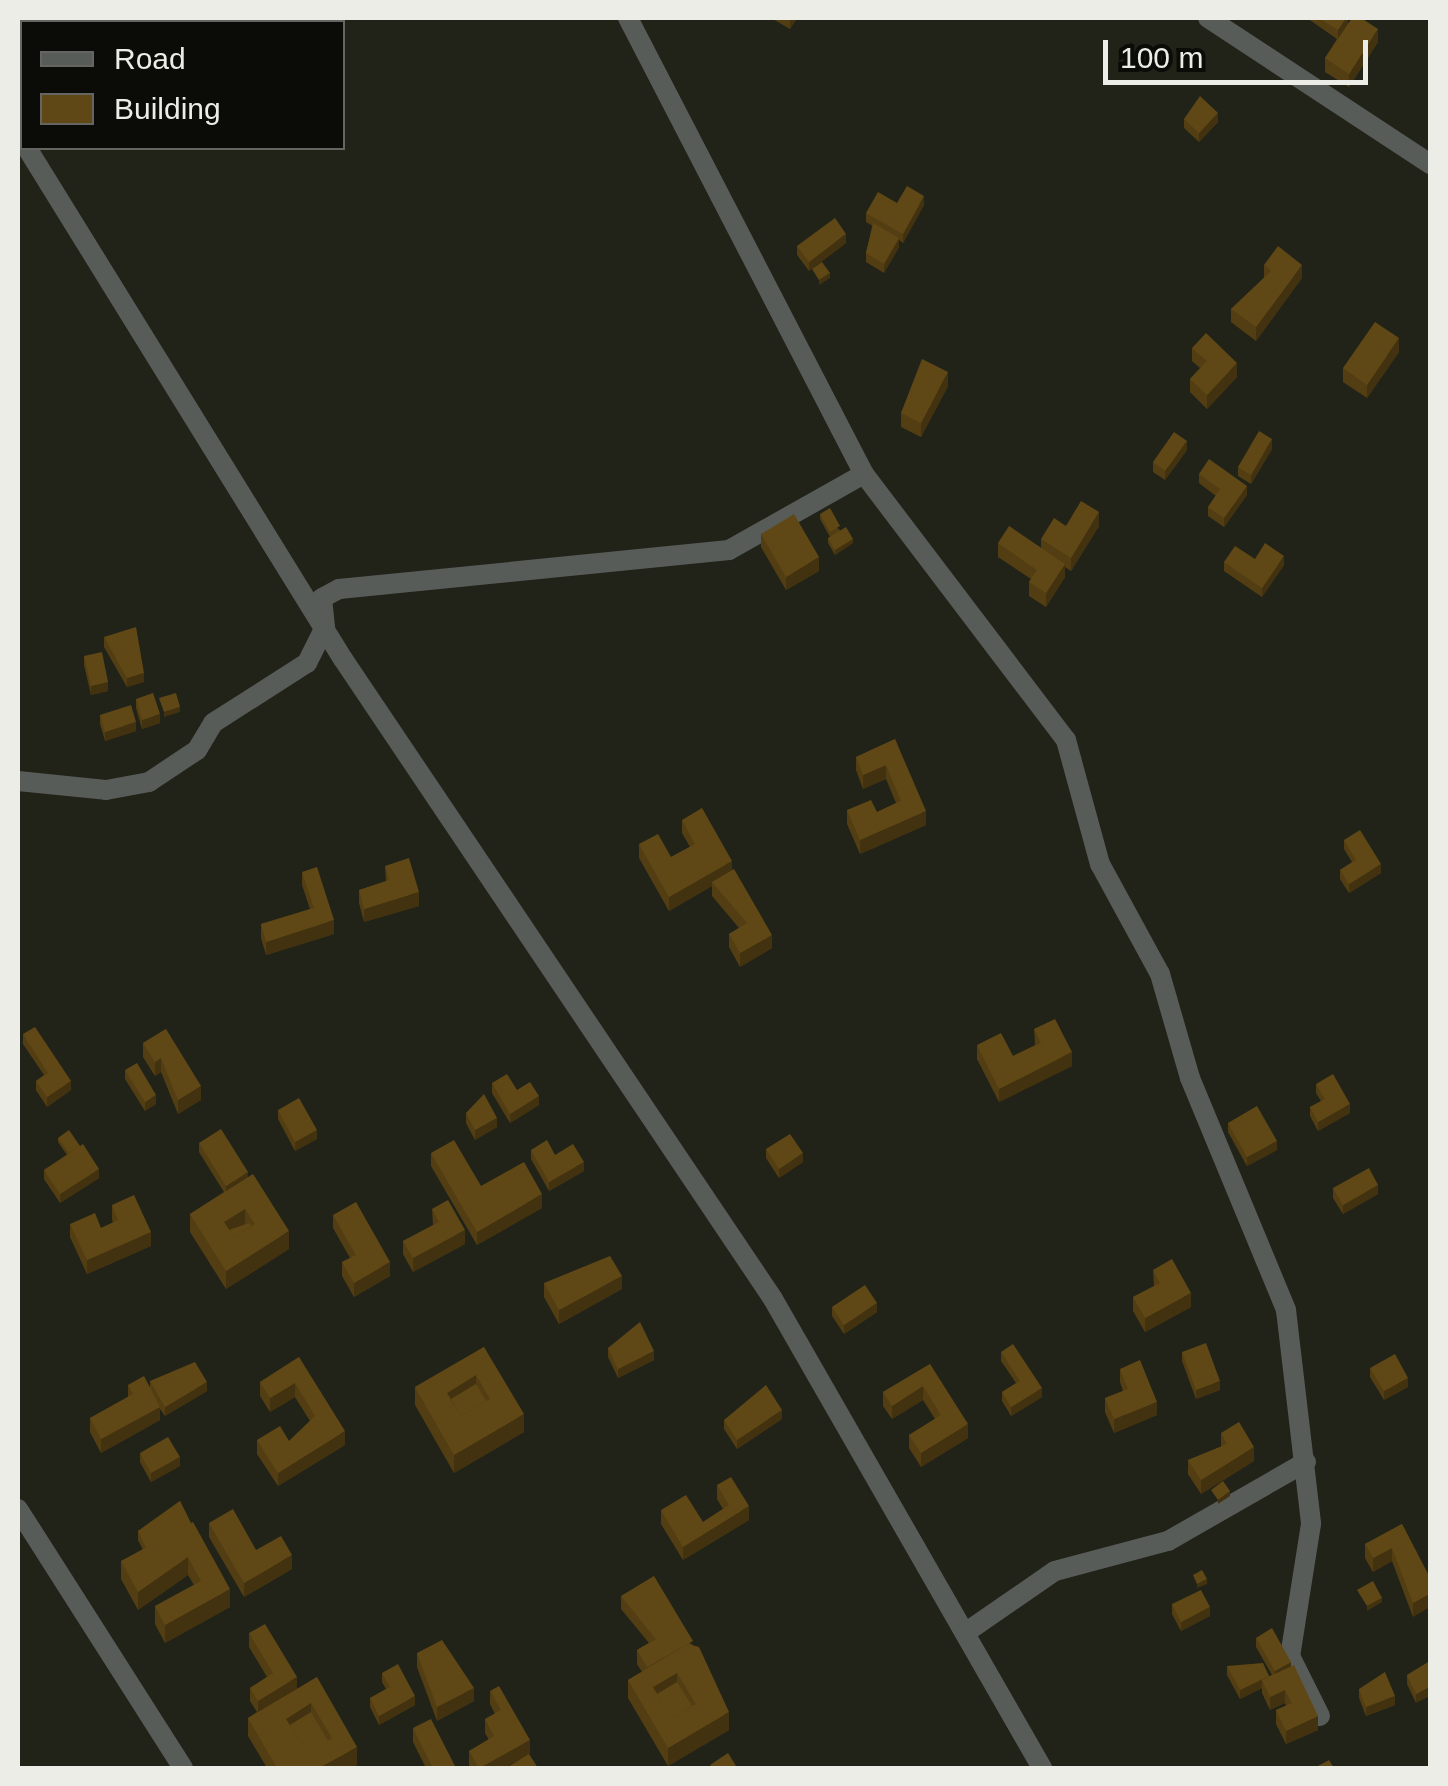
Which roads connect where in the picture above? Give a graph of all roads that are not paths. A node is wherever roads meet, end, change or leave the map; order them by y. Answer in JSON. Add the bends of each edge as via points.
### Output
{"nodes":[{"id":1,"x":628,"y":18,"type":"edge"},
{"id":2,"x":1208,"y":18,"type":"edge"},
{"id":3,"x":27,"y":150,"type":"edge"},
{"id":4,"x":1430,"y":164,"type":"edge"},
{"id":5,"x":864,"y":474,"type":"junction"},
{"id":6,"x":325,"y":627,"type":"junction"},
{"id":7,"x":18,"y":780,"type":"edge"},
{"id":8,"x":1306,"y":1462,"type":"junction"},
{"id":9,"x":18,"y":1509,"type":"edge"},
{"id":10,"x":964,"y":1633,"type":"junction"},
{"id":11,"x":1320,"y":1716,"type":"edge"},
{"id":12,"x":183,"y":1768,"type":"edge"},
{"id":13,"x":1042,"y":1768,"type":"edge"}],
"edges":[{"from":1,"to":5,"type":"street"},
{"from":2,"to":4,"type":"street"},
{"from":3,"to":6,"type":"street"},
{"from":5,"to":6,"type":"street","via":[[729,550],[339,589],[322,598]]},
{"from":5,"to":8,"type":"street","via":[[1066,740],[1100,864],[1160,974],[1190,1078],[1286,1310]]},
{"from":6,"to":7,"type":"street","via":[[308,663],[213,723],[197,750],[149,782],[106,790]]},
{"from":6,"to":10,"type":"street","via":[[773,1299]]},
{"from":8,"to":10,"type":"street","via":[[1168,1542],[1055,1571]]},
{"from":8,"to":11,"type":"street","via":[[1311,1524],[1290,1656]]},
{"from":9,"to":12,"type":"street"},
{"from":10,"to":13,"type":"street"}]}
